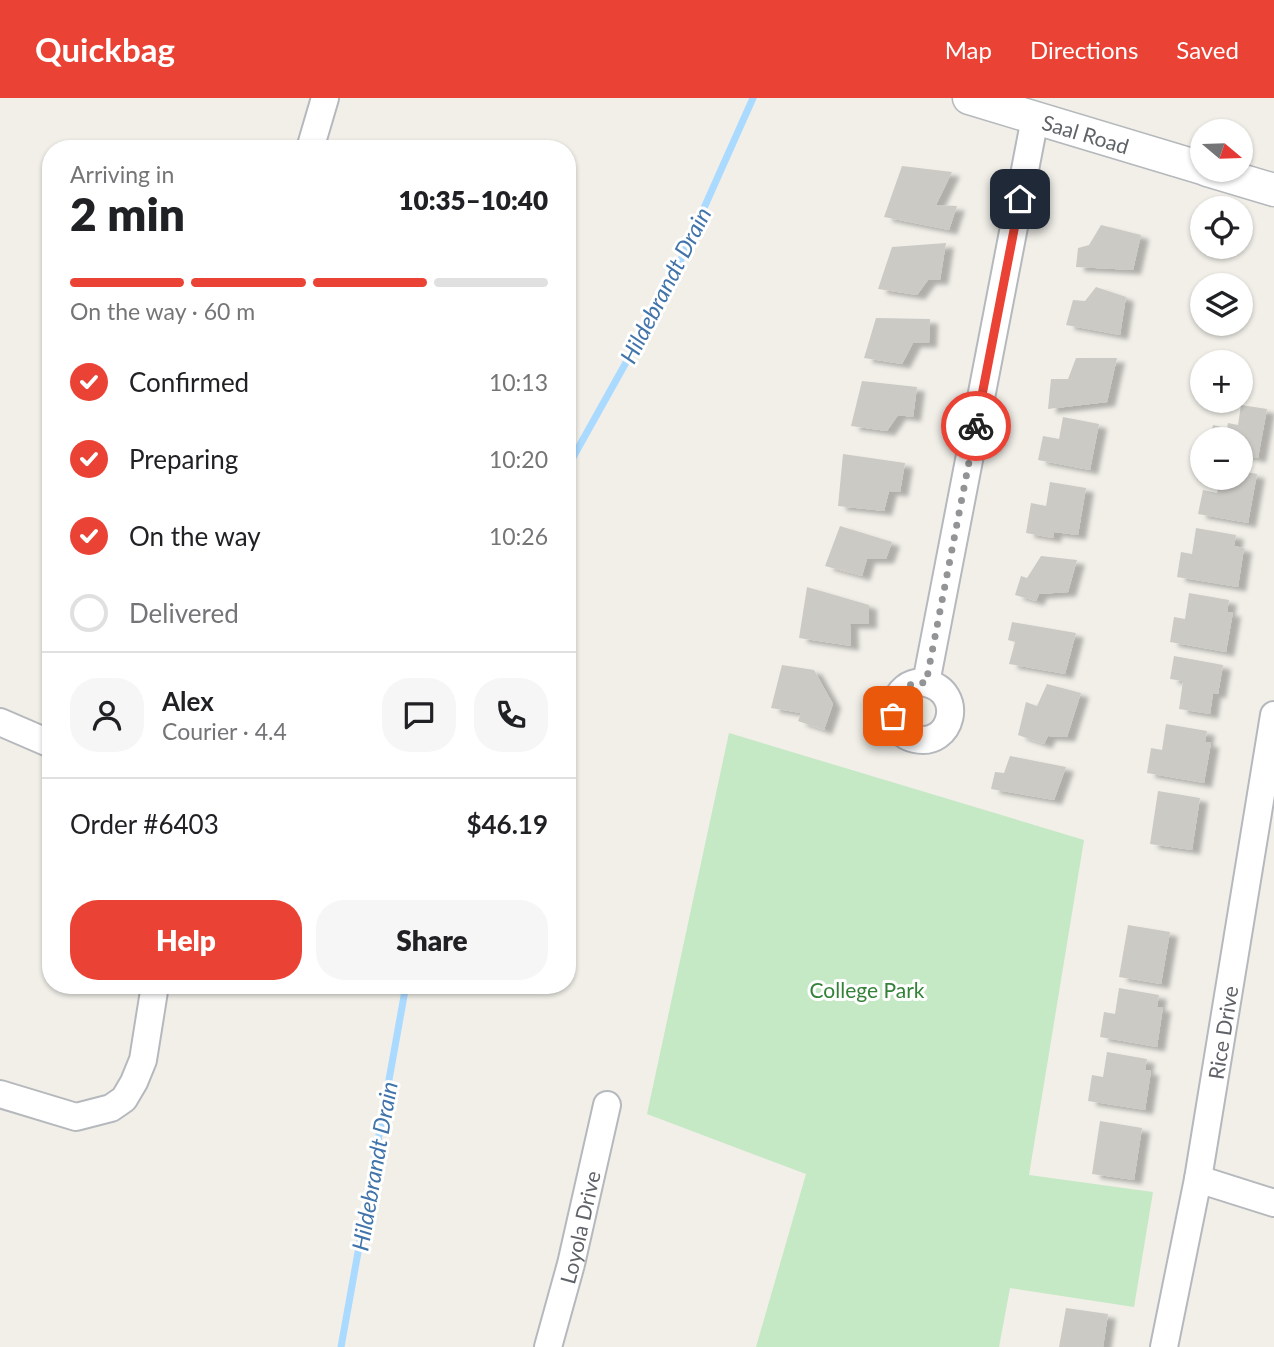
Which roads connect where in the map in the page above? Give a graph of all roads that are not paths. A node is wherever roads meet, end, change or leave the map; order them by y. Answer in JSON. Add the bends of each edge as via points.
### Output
{"nodes":[{"id":1,"x":325,"y":98,"type":"edge"},
{"id":2,"x":969,"y":98,"type":"edge"},
{"id":3,"x":1035,"y":118,"type":"junction"},
{"id":4,"x":313,"y":140,"type":"edge"},
{"id":5,"x":1190,"y":164,"type":"edge"},
{"id":6,"x":1248,"y":182,"type":"edge"},
{"id":7,"x":1274,"y":190,"type":"edge"},
{"id":8,"x":926,"y":683,"type":"dead end"},
{"id":9,"x":1274,"y":715,"type":"edge"},
{"id":10,"x":0,"y":722,"type":"edge"},
{"id":11,"x":42,"y":740,"type":"edge"},
{"id":12,"x":154,"y":994,"type":"edge"},
{"id":13,"x":0,"y":1094,"type":"edge"},
{"id":14,"x":607,"y":1105,"type":"dead end"},
{"id":15,"x":1198,"y":1179,"type":"junction"},
{"id":16,"x":1274,"y":1203,"type":"edge"},
{"id":17,"x":548,"y":1347,"type":"edge"},
{"id":18,"x":1164,"y":1347,"type":"edge"}],
"edges":[{"from":1,"to":4,"type":"street"},
{"from":2,"to":3,"type":"street","name":"Saal Road"},
{"from":3,"to":5,"type":"street","name":"Saal Road"},
{"from":3,"to":8,"type":"street"},
{"from":6,"to":7,"type":"street","name":"Saal Road"},
{"from":9,"to":15,"type":"street","name":"Rice Drive"},
{"from":10,"to":11,"type":"street"},
{"from":12,"to":13,"type":"street","via":[[143,1060],[124,1099],[111,1108],[76,1117]]},
{"from":14,"to":17,"type":"street","name":"Loyola Drive","via":[[572,1264]]},
{"from":15,"to":16,"type":"street"},
{"from":15,"to":18,"type":"street","name":"Rice Drive"}]}
